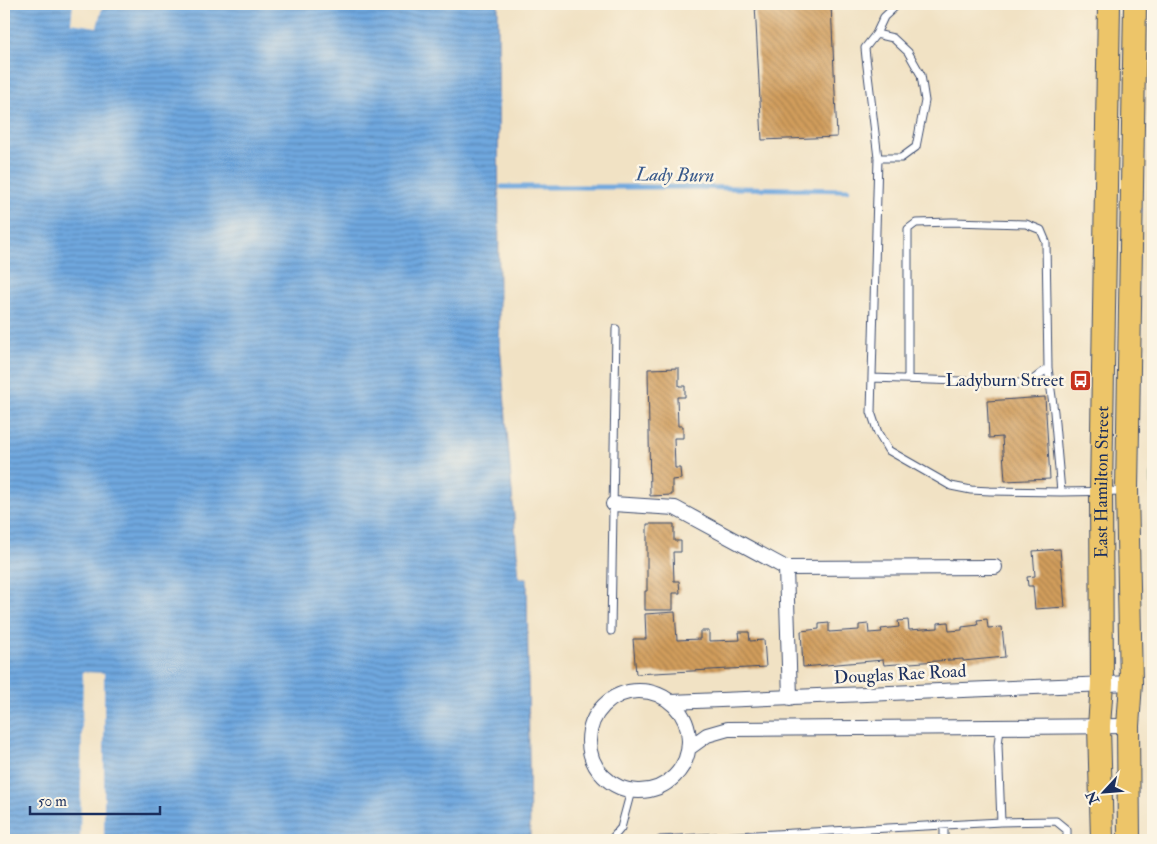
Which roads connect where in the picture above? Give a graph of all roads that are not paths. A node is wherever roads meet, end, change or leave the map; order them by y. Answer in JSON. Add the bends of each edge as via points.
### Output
{"nodes":[{"id":1,"x":898,"y":4,"type":"edge"},
{"id":2,"x":1109,"y":4,"type":"edge"},
{"id":3,"x":1135,"y":4,"type":"edge"},
{"id":4,"x":876,"y":34,"type":"junction"},
{"id":5,"x":878,"y":158,"type":"junction"},
{"id":6,"x":616,"y":329,"type":"dead end"},
{"id":7,"x":1048,"y":368,"type":"junction"},
{"id":8,"x":872,"y":378,"type":"junction"},
{"id":9,"x":908,"y":379,"type":"junction"},
{"id":10,"x":1128,"y":490,"type":"junction"},
{"id":11,"x":1061,"y":492,"type":"junction"},
{"id":12,"x":1101,"y":492,"type":"junction"},
{"id":13,"x":613,"y":504,"type":"junction"},
{"id":14,"x":996,"y":567,"type":"dead end"},
{"id":15,"x":786,"y":568,"type":"junction"},
{"id":16,"x":612,"y":631,"type":"dead end"},
{"id":17,"x":1131,"y":683,"type":"junction"},
{"id":18,"x":1102,"y":684,"type":"junction"},
{"id":19,"x":790,"y":698,"type":"junction"},
{"id":20,"x":671,"y":702,"type":"junction"},
{"id":21,"x":1099,"y":726,"type":"junction"},
{"id":22,"x":1128,"y":726,"type":"junction"},
{"id":23,"x":1000,"y":728,"type":"junction"},
{"id":24,"x":689,"y":748,"type":"junction"},
{"id":25,"x":632,"y":791,"type":"junction"},
{"id":26,"x":1001,"y":822,"type":"junction"},
{"id":27,"x":944,"y":825,"type":"junction"},
{"id":28,"x":791,"y":837,"type":"edge"},
{"id":29,"x":611,"y":840,"type":"edge"},
{"id":30,"x":660,"y":840,"type":"edge"},
{"id":31,"x":944,"y":840,"type":"edge"},
{"id":32,"x":1067,"y":840,"type":"edge"},
{"id":33,"x":1102,"y":840,"type":"edge"},
{"id":34,"x":1129,"y":840,"type":"edge"}],
"edges":[{"from":1,"to":4,"type":"lane","via":[[884,17]]},
{"from":2,"to":12,"type":"highway","name":"East Hamilton Street"},
{"from":3,"to":10,"type":"highway","name":"East Hamilton Street"},
{"from":4,"to":5,"type":"lane","via":[[865,48]]},
{"from":4,"to":5,"type":"lane","via":[[893,38],[908,52],[921,75],[925,101],[916,147],[902,158]]},
{"from":5,"to":8,"type":"lane"},
{"from":6,"to":13,"type":"lane"},
{"from":7,"to":9,"type":"lane","via":[[1034,380],[1019,383]]},
{"from":7,"to":9,"type":"lane","via":[[1046,242],[1041,230],[1026,224],[916,223],[908,229]]},
{"from":7,"to":11,"type":"lane"},
{"from":8,"to":9,"type":"lane"},
{"from":8,"to":11,"type":"lane","via":[[871,412],[888,450],[951,486],[971,490]]},
{"from":10,"to":12,"type":"lane"},
{"from":10,"to":17,"type":"highway","name":"East Hamilton Street"},
{"from":11,"to":12,"type":"lane"},
{"from":12,"to":18,"type":"highway","name":"East Hamilton Street"},
{"from":13,"to":15,"type":"street","via":[[675,508]]},
{"from":13,"to":16,"type":"lane"},
{"from":14,"to":15,"type":"street"},
{"from":15,"to":19,"type":"street"},
{"from":17,"to":18,"type":"street","name":"Douglas Rae Road"},
{"from":17,"to":22,"type":"highway","name":"East Hamilton Street"},
{"from":18,"to":19,"type":"street","name":"Douglas Rae Road"},
{"from":18,"to":21,"type":"highway","name":"East Hamilton Street"},
{"from":19,"to":20,"type":"street","name":"Douglas Rae Road"},
{"from":20,"to":24,"type":"street","via":[[686,722]]},
{"from":20,"to":25,"type":"street","via":[[650,692],[627,692],[607,703],[594,721],[589,743],[595,765],[610,782]]},
{"from":21,"to":22,"type":"street"},
{"from":21,"to":23,"type":"street"},
{"from":21,"to":33,"type":"highway","name":"East Hamilton Street"},
{"from":22,"to":34,"type":"highway","name":"East Hamilton Street"},
{"from":23,"to":24,"type":"street","via":[[728,729],[707,736]]},
{"from":23,"to":26,"type":"lane"},
{"from":24,"to":25,"type":"street","via":[[683,767],[670,782],[651,790]]},
{"from":25,"to":29,"type":"lane","via":[[621,828]]},
{"from":26,"to":27,"type":"lane"},
{"from":26,"to":32,"type":"lane","via":[[1056,821],[1067,830]]},
{"from":27,"to":28,"type":"lane"},
{"from":27,"to":31,"type":"lane"},
{"from":28,"to":30,"type":"lane"}]}
